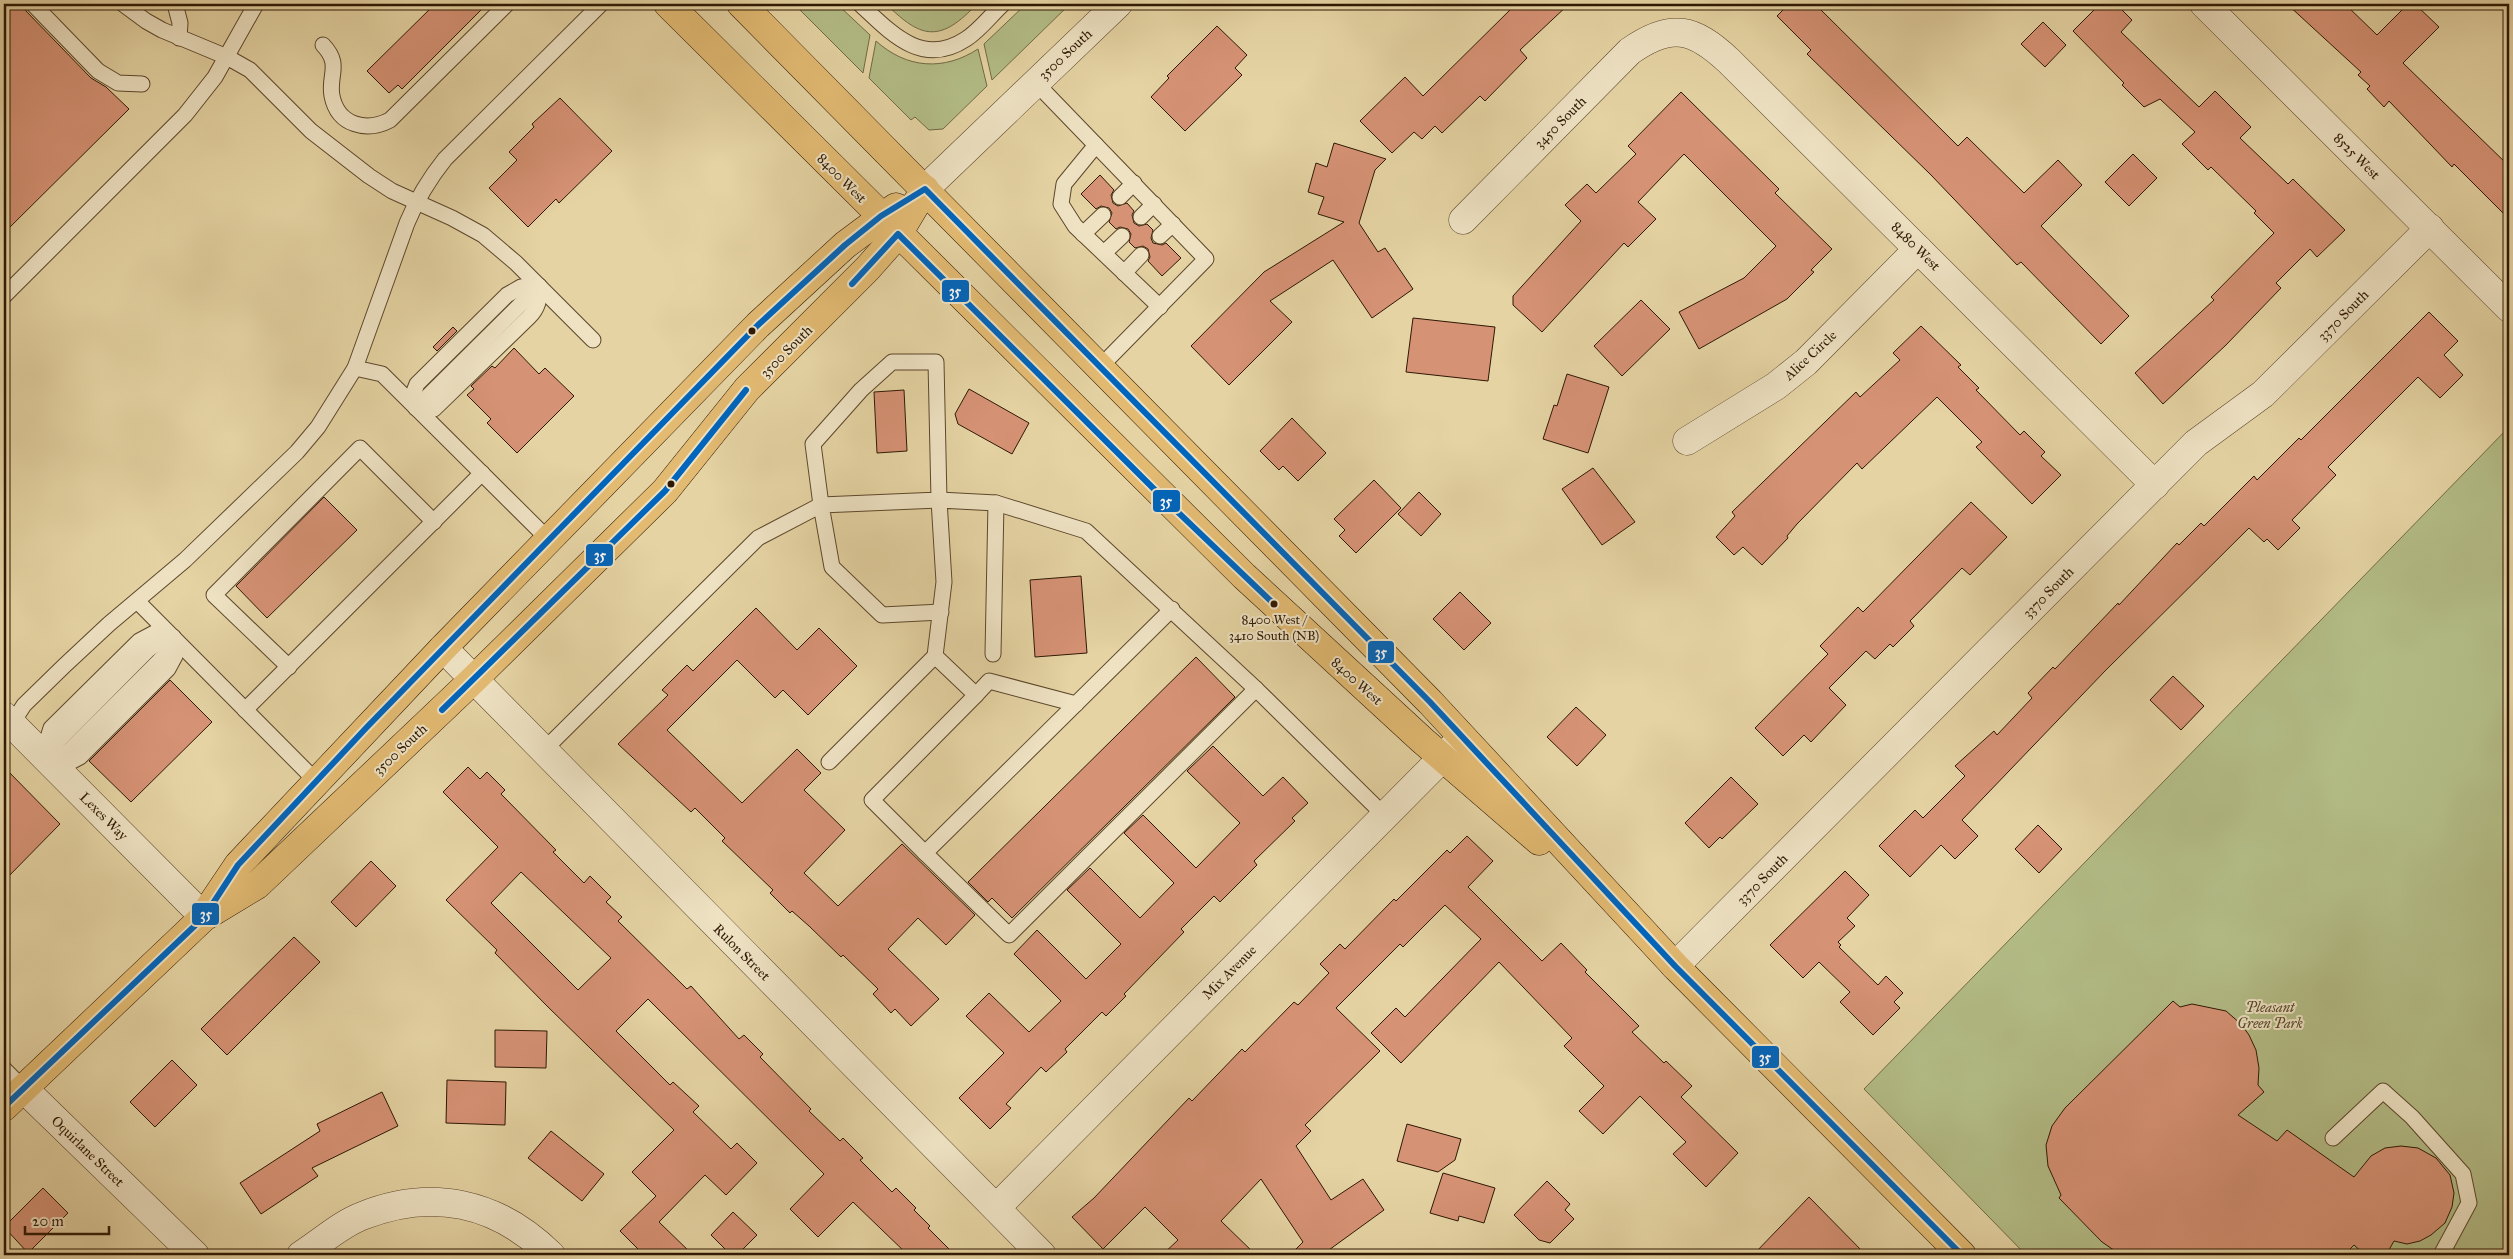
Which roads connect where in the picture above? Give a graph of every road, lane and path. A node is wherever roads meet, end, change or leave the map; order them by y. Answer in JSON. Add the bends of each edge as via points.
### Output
{"nodes":[{"id":1,"x":33,"y":4,"type":"edge"},
{"id":2,"x":123,"y":4,"type":"edge"},
{"id":3,"x":175,"y":4,"type":"edge"},
{"id":4,"x":256,"y":4,"type":"edge"},
{"id":5,"x":507,"y":4,"type":"edge"},
{"id":6,"x":601,"y":4,"type":"edge"},
{"id":7,"x":668,"y":4,"type":"edge"},
{"id":8,"x":741,"y":4,"type":"edge"},
{"id":9,"x":860,"y":4,"type":"edge"},
{"id":10,"x":1003,"y":4,"type":"edge"},
{"id":11,"x":1118,"y":4,"type":"edge"},
{"id":12,"x":2204,"y":4,"type":"edge"},
{"id":13,"x":1664,"y":33,"type":"joint"},
{"id":14,"x":179,"y":38,"type":"junction"},
{"id":15,"x":323,"y":45,"type":"dead end"},
{"id":16,"x":227,"y":57,"type":"junction"},
{"id":17,"x":1035,"y":82,"type":"junction"},
{"id":18,"x":142,"y":84,"type":"dead end"},
{"id":19,"x":1096,"y":145,"type":"junction"},
{"id":20,"x":1134,"y":183,"type":"junction"},
{"id":21,"x":925,"y":189,"type":"junction"},
{"id":22,"x":1120,"y":196,"type":"dead end"},
{"id":23,"x":416,"y":202,"type":"junction"},
{"id":24,"x":1154,"y":204,"type":"junction"},
{"id":25,"x":1103,"y":215,"type":"dead end"},
{"id":26,"x":1141,"y":217,"type":"dead end"},
{"id":27,"x":1463,"y":220,"type":"dead end"},
{"id":28,"x":1173,"y":224,"type":"junction"},
{"id":29,"x":889,"y":225,"type":"junction"},
{"id":30,"x":2430,"y":228,"type":"junction"},
{"id":31,"x":1083,"y":234,"type":"junction"},
{"id":32,"x":1122,"y":236,"type":"dead end"},
{"id":33,"x":1160,"y":236,"type":"dead end"},
{"id":34,"x":1918,"y":249,"type":"junction"},
{"id":35,"x":1104,"y":253,"type":"junction"},
{"id":36,"x":1142,"y":254,"type":"dead end"},
{"id":37,"x":1124,"y":273,"type":"junction"},
{"id":38,"x":539,"y":286,"type":"junction"},
{"id":39,"x":4,"y":296,"type":"edge"},
{"id":40,"x":1160,"y":306,"type":"junction"},
{"id":41,"x":2509,"y":308,"type":"edge"},
{"id":42,"x":593,"y":340,"type":"dead end"},
{"id":43,"x":1100,"y":367,"type":"junction"},
{"id":44,"x":354,"y":368,"type":"junction"},
{"id":45,"x":416,"y":408,"type":"junction"},
{"id":46,"x":1687,"y":441,"type":"dead end"},
{"id":47,"x":482,"y":473,"type":"junction"},
{"id":48,"x":2155,"y":485,"type":"junction"},
{"id":49,"x":939,"y":500,"type":"junction"},
{"id":50,"x":996,"y":503,"type":"junction"},
{"id":51,"x":821,"y":505,"type":"junction"},
{"id":52,"x":434,"y":522,"type":"junction"},
{"id":53,"x":549,"y":540,"type":"junction"},
{"id":54,"x":138,"y":602,"type":"junction"},
{"id":55,"x":1172,"y":609,"type":"junction"},
{"id":56,"x":940,"y":612,"type":"junction"},
{"id":57,"x":173,"y":637,"type":"junction"},
{"id":58,"x":442,"y":648,"type":"junction"},
{"id":59,"x":993,"y":654,"type":"dead end"},
{"id":60,"x":935,"y":656,"type":"junction"},
{"id":61,"x":289,"y":667,"type":"junction"},
{"id":62,"x":474,"y":680,"type":"junction"},
{"id":63,"x":1256,"y":689,"type":"junction"},
{"id":64,"x":976,"y":695,"type":"junction"},
{"id":65,"x":1076,"y":704,"type":"junction"},
{"id":66,"x":245,"y":710,"type":"junction"},
{"id":67,"x":6,"y":725,"type":"edge"},
{"id":68,"x":1463,"y":736,"type":"junction"},
{"id":69,"x":543,"y":751,"type":"junction"},
{"id":70,"x":1442,"y":757,"type":"junction"},
{"id":71,"x":49,"y":761,"type":"junction"},
{"id":72,"x":829,"y":762,"type":"dead end"},
{"id":73,"x":317,"y":782,"type":"junction"},
{"id":74,"x":1384,"y":815,"type":"junction"},
{"id":75,"x":926,"y":853,"type":"junction"},
{"id":76,"x":204,"y":917,"type":"junction"},
{"id":77,"x":1675,"y":966,"type":"junction"},
{"id":78,"x":4,"y":1069,"type":"edge"},
{"id":79,"x":13,"y":1097,"type":"edge"},
{"id":80,"x":2333,"y":1138,"type":"dead end"},
{"id":81,"x":996,"y":1208,"type":"junction"},
{"id":82,"x":195,"y":1255,"type":"edge"},
{"id":83,"x":301,"y":1255,"type":"edge"},
{"id":84,"x":551,"y":1255,"type":"edge"},
{"id":85,"x":1042,"y":1255,"type":"edge"},
{"id":86,"x":1962,"y":1255,"type":"edge"},
{"id":87,"x":2441,"y":1255,"type":"edge"}],
"edges":[{"from":1,"to":18,"type":"lane","via":[[98,71],[118,83]]},
{"from":2,"to":14,"type":"lane","via":[[146,21]]},
{"from":3,"to":14,"type":"lane","via":[[180,23]]},
{"from":4,"to":16,"type":"lane"},
{"from":5,"to":15,"type":"lane","via":[[390,120],[381,125],[351,124],[339,112],[332,94],[334,64]]},
{"from":6,"to":23,"type":"lane","via":[[445,159]]},
{"from":7,"to":29,"type":"main road","name":"8400 West"},
{"from":8,"to":21,"type":"main road","name":"8400 West"},
{"from":9,"to":10,"type":"lane","via":[[898,39],[933,50],[967,38]]},
{"from":11,"to":17,"type":"street","name":"3500 South"},
{"from":12,"to":30,"type":"street","name":"8525 West"},
{"from":13,"to":27,"type":"street","name":"3450 South","via":[[1647,39],[1630,51]]},
{"from":13,"to":34,"type":"street","name":"8480 West","via":[[1683,31],[1701,37],[1716,48]]},
{"from":14,"to":16,"type":"lane"},
{"from":16,"to":23,"type":"lane","via":[[259,78],[311,131],[346,160]]},
{"from":16,"to":39,"type":"lane","via":[[185,115]]},
{"from":17,"to":19,"type":"lane"},
{"from":17,"to":21,"type":"street","name":"3500 South"},
{"from":19,"to":20,"type":"lane"},
{"from":19,"to":31,"type":"lane","via":[[1064,184],[1061,204]]},
{"from":20,"to":22,"type":"lane"},
{"from":20,"to":24,"type":"lane"},
{"from":21,"to":29,"type":"main road","name":"3500 South"},
{"from":21,"to":43,"type":"main road","name":"8400 West"},
{"from":23,"to":38,"type":"lane","via":[[483,235]]},
{"from":23,"to":44,"type":"lane"},
{"from":24,"to":26,"type":"lane"},
{"from":24,"to":28,"type":"lane"},
{"from":25,"to":31,"type":"lane"},
{"from":28,"to":33,"type":"lane"},
{"from":28,"to":40,"type":"lane","via":[[1206,259]]},
{"from":29,"to":53,"type":"main road","name":"3500 South","via":[[844,244],[758,325]]},
{"from":29,"to":62,"type":"main road","name":"3500 South","via":[[868,268],[747,389],[665,491]]},
{"from":29,"to":70,"type":"main road","name":"8400 West","via":[[1244,576]]},
{"from":30,"to":41,"type":"street","name":"8525 West"},
{"from":30,"to":48,"type":"street","name":"3370 South","via":[[2263,394],[2209,433]]},
{"from":31,"to":35,"type":"lane"},
{"from":32,"to":35,"type":"lane"},
{"from":34,"to":46,"type":"street","name":"Alice Circle","via":[[1806,362],[1776,386]]},
{"from":34,"to":48,"type":"street","name":"8480 West"},
{"from":35,"to":37,"type":"lane"},
{"from":36,"to":37,"type":"lane"},
{"from":37,"to":40,"type":"lane"},
{"from":38,"to":42,"type":"lane"},
{"from":38,"to":45,"type":"lane","via":[[538,304],[529,317],[434,409],[422,411]]},
{"from":38,"to":45,"type":"lane","via":[[514,290],[486,316],[418,384],[413,394]]},
{"from":40,"to":43,"type":"lane"},
{"from":43,"to":68,"type":"main road","name":"8400 West"},
{"from":44,"to":45,"type":"lane","via":[[382,374]]},
{"from":44,"to":54,"type":"lane","via":[[318,426],[297,452]]},
{"from":45,"to":47,"type":"lane"},
{"from":47,"to":52,"type":"lane"},
{"from":47,"to":53,"type":"lane"},
{"from":48,"to":77,"type":"street","name":"3370 South"},
{"from":49,"to":50,"type":"lane"},
{"from":49,"to":51,"type":"lane"},
{"from":49,"to":51,"type":"lane","via":[[936,362],[892,362],[813,444]]},
{"from":49,"to":56,"type":"lane","via":[[944,582]]},
{"from":50,"to":55,"type":"lane","via":[[1086,531]]},
{"from":50,"to":59,"type":"lane"},
{"from":51,"to":56,"type":"lane","via":[[832,567],[882,615]]},
{"from":51,"to":69,"type":"lane","via":[[758,538]]},
{"from":52,"to":61,"type":"lane"},
{"from":52,"to":61,"type":"lane","via":[[360,448],[214,595]]},
{"from":53,"to":58,"type":"main road","name":"3500 South"},
{"from":54,"to":57,"type":"lane"},
{"from":54,"to":67,"type":"lane","via":[[109,624]]},
{"from":55,"to":63,"type":"lane"},
{"from":55,"to":65,"type":"lane"},
{"from":56,"to":60,"type":"lane"},
{"from":57,"to":66,"type":"lane"},
{"from":57,"to":71,"type":"lane","via":[[176,646],[173,663],[141,696],[73,762],[56,764]]},
{"from":57,"to":71,"type":"lane","via":[[154,632],[146,635],[64,715],[47,736]]},
{"from":58,"to":62,"type":"street","name":"Rulon Street"},
{"from":58,"to":73,"type":"main road","name":"3500 South"},
{"from":60,"to":64,"type":"lane"},
{"from":60,"to":72,"type":"lane"},
{"from":61,"to":66,"type":"lane"},
{"from":62,"to":69,"type":"street","name":"Rulon Street"},
{"from":62,"to":76,"type":"main road","name":"3500 South","via":[[257,885]]},
{"from":63,"to":74,"type":"lane"},
{"from":63,"to":75,"type":"lane","via":[[1009,935]]},
{"from":64,"to":65,"type":"lane","via":[[990,681]]},
{"from":64,"to":75,"type":"lane","via":[[872,800]]},
{"from":65,"to":75,"type":"lane"},
{"from":66,"to":73,"type":"lane"},
{"from":67,"to":71,"type":"street","name":"Lexes Way"},
{"from":68,"to":70,"type":"street","name":"Mix Avenue"},
{"from":68,"to":77,"type":"main road","name":"8400 West"},
{"from":69,"to":81,"type":"street","name":"Rulon Street"},
{"from":70,"to":74,"type":"street","name":"Mix Avenue"},
{"from":70,"to":77,"type":"main road","name":"8400 West"},
{"from":71,"to":76,"type":"street","name":"Lexes Way"},
{"from":73,"to":76,"type":"main road","name":"3500 South","via":[[238,865]]},
{"from":74,"to":81,"type":"street","name":"Mix Avenue"},
{"from":76,"to":79,"type":"main road","name":"3500 South"},
{"from":77,"to":86,"type":"main road","name":"8400 West"},
{"from":78,"to":79,"type":"lane"},
{"from":79,"to":82,"type":"street","name":"Oquirlane Street"},
{"from":80,"to":87,"type":"lane","via":[[2383,1091],[2412,1117],[2463,1174],[2469,1203]]},
{"from":81,"to":85,"type":"street","name":"Rulon Street"},
{"from":83,"to":84,"type":"street","via":[[360,1216],[405,1202],[450,1202],[489,1212],[520,1228]]}]}
